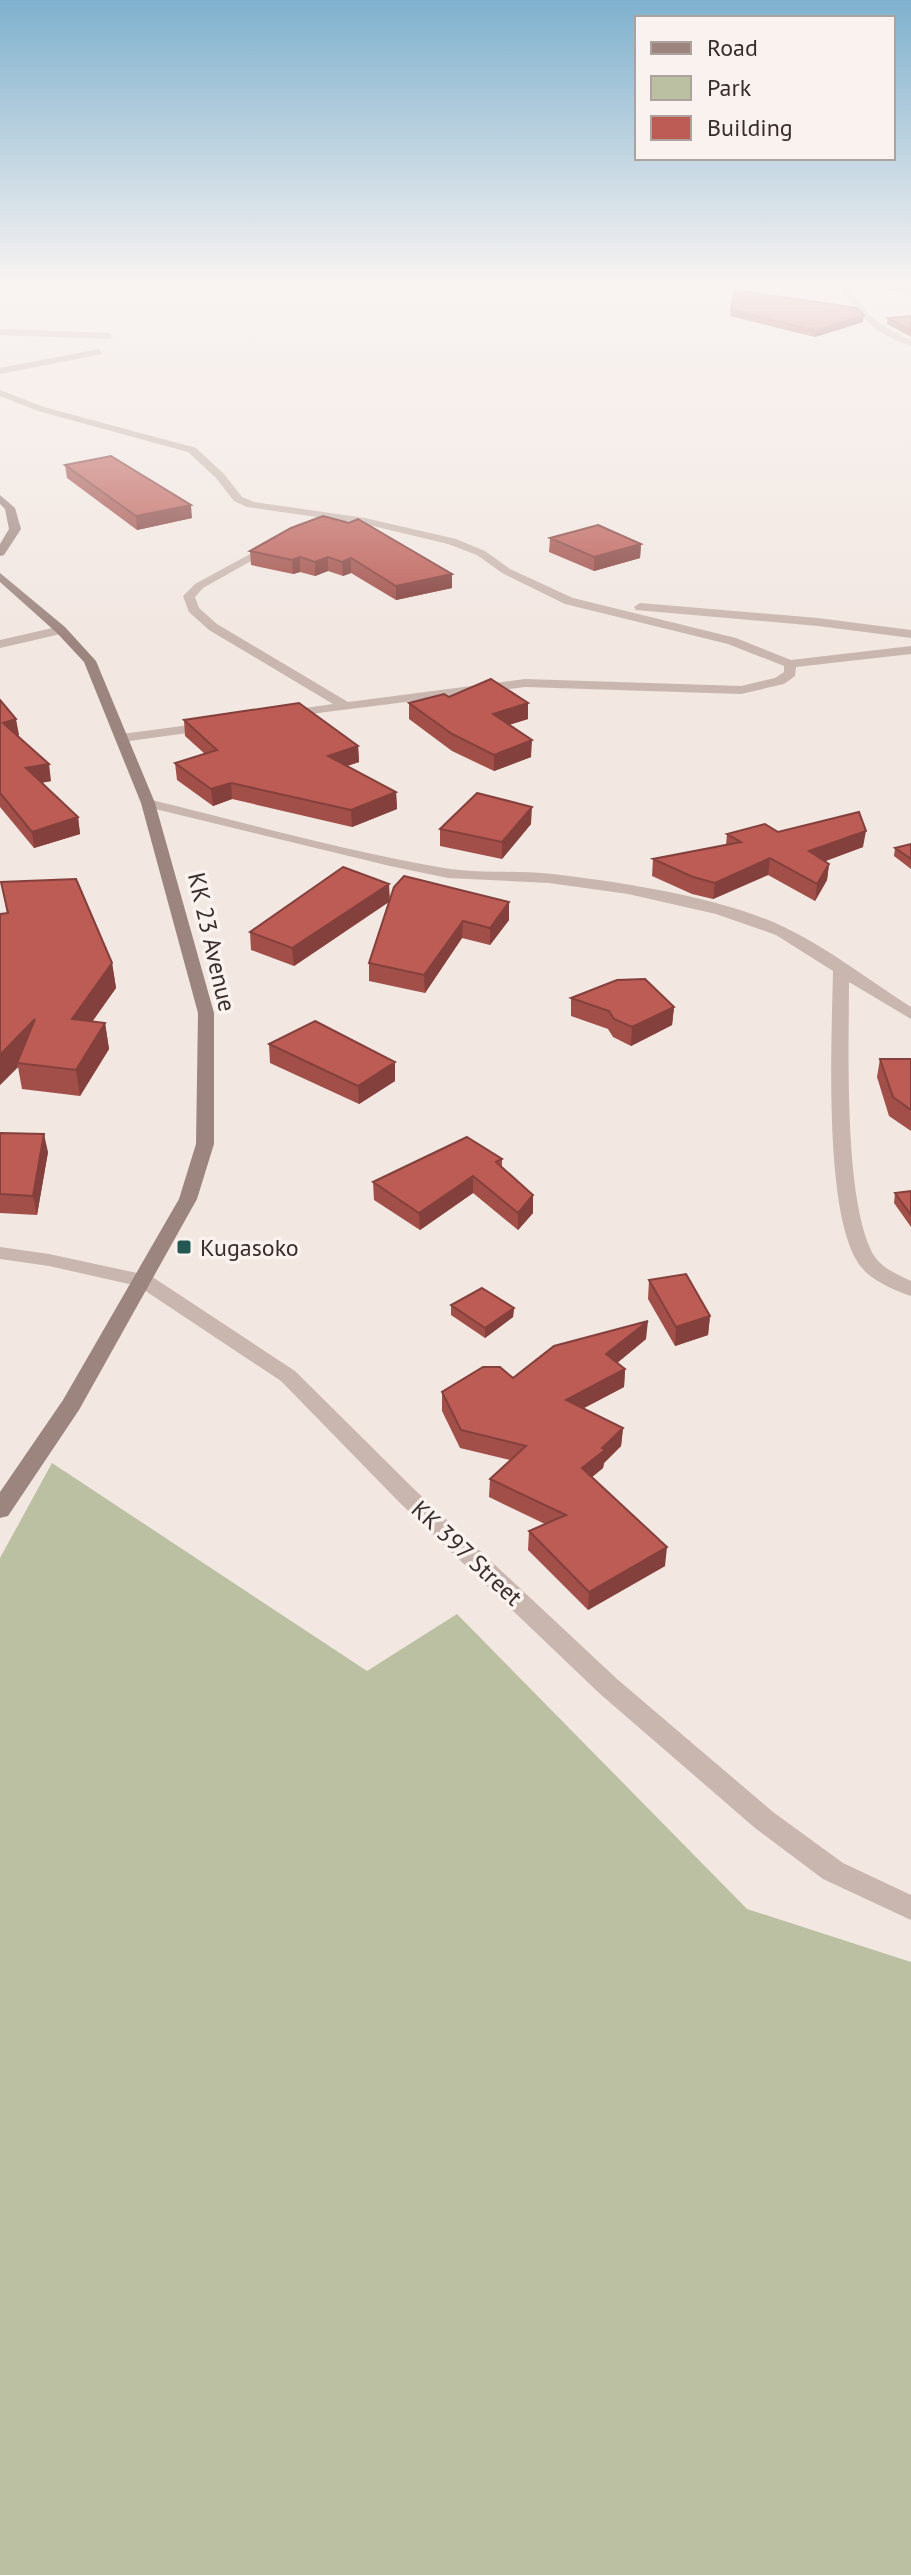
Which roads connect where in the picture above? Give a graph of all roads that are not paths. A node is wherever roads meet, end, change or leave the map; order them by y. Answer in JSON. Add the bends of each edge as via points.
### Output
{"nodes":[{"id":1,"x":26,"y":403,"type":"edge"},
{"id":2,"x":0,"y":498,"type":"edge"},
{"id":3,"x":324,"y":516,"type":"junction"},
{"id":4,"x":310,"y":524,"type":"edge"},
{"id":5,"x":282,"y":539,"type":"edge"},
{"id":6,"x":0,"y":553,"type":"edge"},
{"id":7,"x":0,"y":576,"type":"edge"},
{"id":8,"x":569,"y":601,"type":"junction"},
{"id":9,"x":61,"y":630,"type":"junction"},
{"id":10,"x":911,"y":634,"type":"edge"},
{"id":11,"x":0,"y":644,"type":"edge"},
{"id":12,"x":911,"y":650,"type":"edge"},
{"id":13,"x":790,"y":664,"type":"junction"},
{"id":14,"x":346,"y":706,"type":"junction"},
{"id":15,"x":272,"y":717,"type":"edge"},
{"id":16,"x":227,"y":723,"type":"edge"},
{"id":17,"x":122,"y":738,"type":"junction"},
{"id":18,"x":148,"y":803,"type":"junction"},
{"id":19,"x":841,"y":968,"type":"junction"},
{"id":20,"x":911,"y":1014,"type":"edge"},
{"id":21,"x":0,"y":1253,"type":"edge"},
{"id":22,"x":144,"y":1281,"type":"junction"},
{"id":23,"x":911,"y":1289,"type":"edge"},
{"id":24,"x":0,"y":1510,"type":"edge"},
{"id":25,"x":911,"y":1908,"type":"edge"}],
"edges":[{"from":1,"to":3,"type":"street","via":[[192,450],[238,499],[251,505]]},
{"from":2,"to":6,"type":"main road","via":[[10,508],[15,529]]},
{"from":3,"to":4,"type":"street"},
{"from":3,"to":8,"type":"street","via":[[409,528],[452,541]]},
{"from":5,"to":14,"type":"street","via":[[199,586],[189,596],[193,609],[213,627]]},
{"from":7,"to":9,"type":"main road","name":"KK 23 Avenue"},
{"from":8,"to":10,"type":"street"},
{"from":8,"to":13,"type":"street","via":[[718,637]]},
{"from":9,"to":11,"type":"street"},
{"from":9,"to":17,"type":"main road","name":"KK 23 Avenue","via":[[90,661]]},
{"from":12,"to":13,"type":"street"},
{"from":13,"to":14,"type":"street","via":[[790,673],[779,681],[741,690],[525,683]]},
{"from":14,"to":15,"type":"street"},
{"from":16,"to":17,"type":"street"},
{"from":17,"to":18,"type":"main road","name":"KK 23 Avenue"},
{"from":18,"to":19,"type":"street","via":[[448,873],[549,878],[628,889],[721,911],[782,932]]},
{"from":18,"to":22,"type":"main road","name":"KK 23 Avenue","via":[[206,1013],[206,1042],[205,1144],[188,1199]]},
{"from":19,"to":20,"type":"street"},
{"from":19,"to":23,"type":"street","via":[[841,1095],[851,1224],[868,1263]]},
{"from":21,"to":22,"type":"street","name":"KK 397 Street"},
{"from":22,"to":24,"type":"main road","name":"KK 23 Avenue","via":[[71,1405]]},
{"from":22,"to":25,"type":"street","name":"KK 397 Street","via":[[288,1376],[608,1686],[764,1820],[833,1871]]}]}
